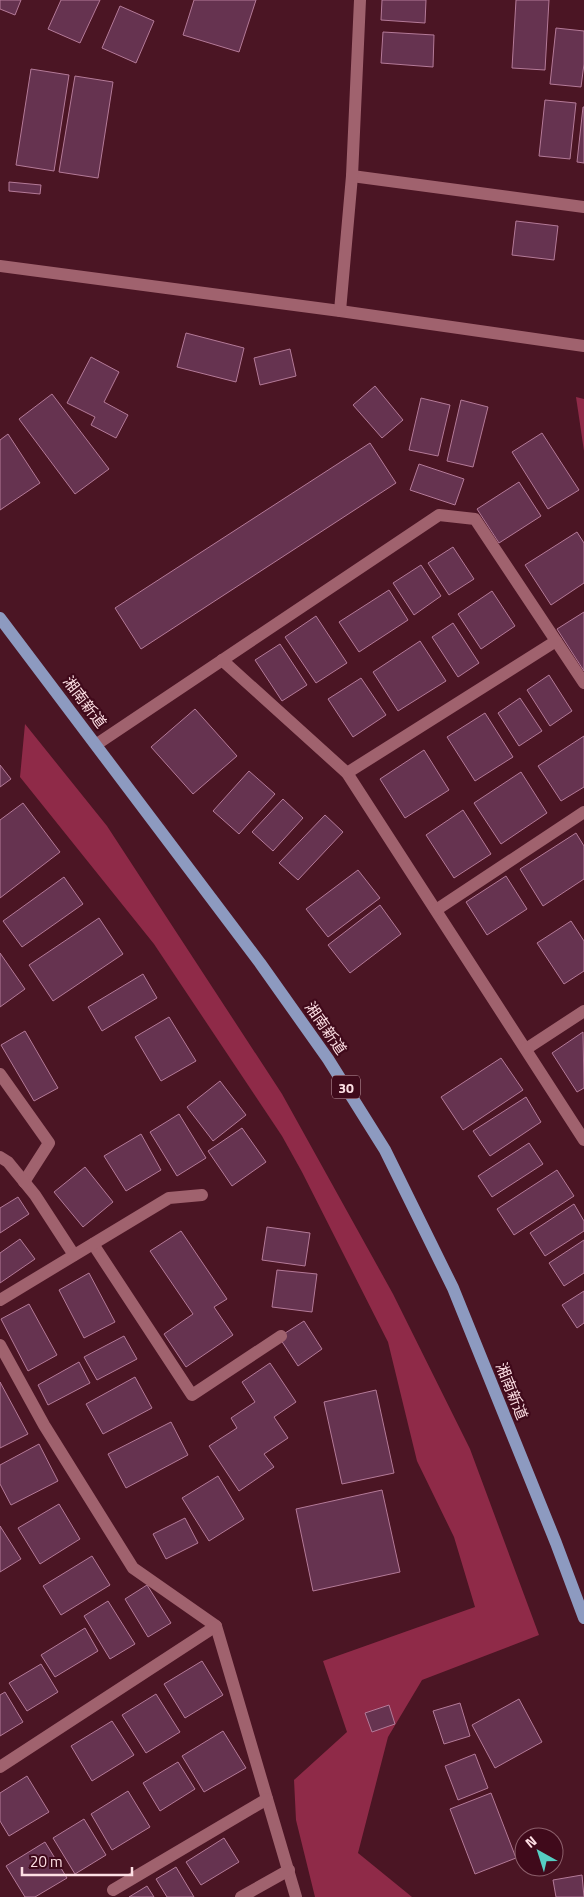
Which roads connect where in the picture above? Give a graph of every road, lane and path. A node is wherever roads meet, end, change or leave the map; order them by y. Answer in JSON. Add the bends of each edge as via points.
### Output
{"nodes":[{"id":1,"x":360,"y":0,"type":"edge"},
{"id":2,"x":352,"y":176,"type":"junction"},
{"id":3,"x":584,"y":208,"type":"edge"},
{"id":4,"x":0,"y":266,"type":"edge"},
{"id":5,"x":340,"y":311,"type":"junction"},
{"id":6,"x":584,"y":346,"type":"edge"},
{"id":7,"x":0,"y":618,"type":"edge"},
{"id":8,"x":556,"y":640,"type":"junction"},
{"id":9,"x":222,"y":660,"type":"junction"},
{"id":10,"x":584,"y":683,"type":"edge"},
{"id":11,"x":97,"y":744,"type":"junction"},
{"id":12,"x":347,"y":773,"type":"junction"},
{"id":13,"x":584,"y":812,"type":"edge"},
{"id":14,"x":436,"y":910,"type":"junction"},
{"id":15,"x":584,"y":1011,"type":"edge"},
{"id":16,"x":526,"y":1050,"type":"junction"},
{"id":17,"x":0,"y":1074,"type":"edge"},
{"id":18,"x":584,"y":1140,"type":"edge"},
{"id":19,"x":0,"y":1157,"type":"edge"},
{"id":20,"x":24,"y":1182,"type":"junction"},
{"id":21,"x":202,"y":1195,"type":"dead end"},
{"id":22,"x":93,"y":1244,"type":"junction"},
{"id":23,"x":74,"y":1255,"type":"junction"},
{"id":24,"x":0,"y":1300,"type":"edge"},
{"id":25,"x":281,"y":1336,"type":"dead end"},
{"id":26,"x":0,"y":1345,"type":"edge"},
{"id":27,"x":584,"y":1618,"type":"edge"},
{"id":28,"x":216,"y":1626,"type":"junction"},
{"id":29,"x":0,"y":1767,"type":"edge"},
{"id":30,"x":267,"y":1799,"type":"junction"},
{"id":31,"x":289,"y":1870,"type":"junction"},
{"id":32,"x":113,"y":1890,"type":"dead end"},
{"id":33,"x":241,"y":1897,"type":"edge"},
{"id":34,"x":296,"y":1897,"type":"edge"}],
"edges":[{"from":1,"to":2,"type":"street"},
{"from":2,"to":3,"type":"street"},
{"from":2,"to":5,"type":"street"},
{"from":4,"to":5,"type":"street"},
{"from":5,"to":6,"type":"street"},
{"from":7,"to":11,"type":"main road","name":"湘南新道","number":"30"},
{"from":8,"to":9,"type":"street","via":[[475,519],[439,515]]},
{"from":8,"to":10,"type":"street"},
{"from":8,"to":12,"type":"street"},
{"from":9,"to":11,"type":"street"},
{"from":9,"to":12,"type":"street"},
{"from":11,"to":27,"type":"main road","name":"湘南新道","number":"30","via":[[266,970],[328,1059],[385,1150],[453,1288]]},
{"from":12,"to":14,"type":"street"},
{"from":13,"to":14,"type":"street"},
{"from":14,"to":16,"type":"street"},
{"from":15,"to":16,"type":"street"},
{"from":16,"to":18,"type":"street"},
{"from":17,"to":20,"type":"street","via":[[49,1143]]},
{"from":19,"to":20,"type":"street"},
{"from":20,"to":23,"type":"street","via":[[36,1195]]},
{"from":21,"to":22,"type":"street","via":[[168,1198]]},
{"from":22,"to":23,"type":"street"},
{"from":22,"to":25,"type":"street","via":[[192,1395]]},
{"from":23,"to":24,"type":"street"},
{"from":26,"to":28,"type":"street","via":[[44,1424],[133,1568]]},
{"from":28,"to":29,"type":"street"},
{"from":28,"to":30,"type":"street"},
{"from":30,"to":31,"type":"street"},
{"from":30,"to":32,"type":"street"},
{"from":31,"to":33,"type":"street"},
{"from":31,"to":34,"type":"street"}]}
